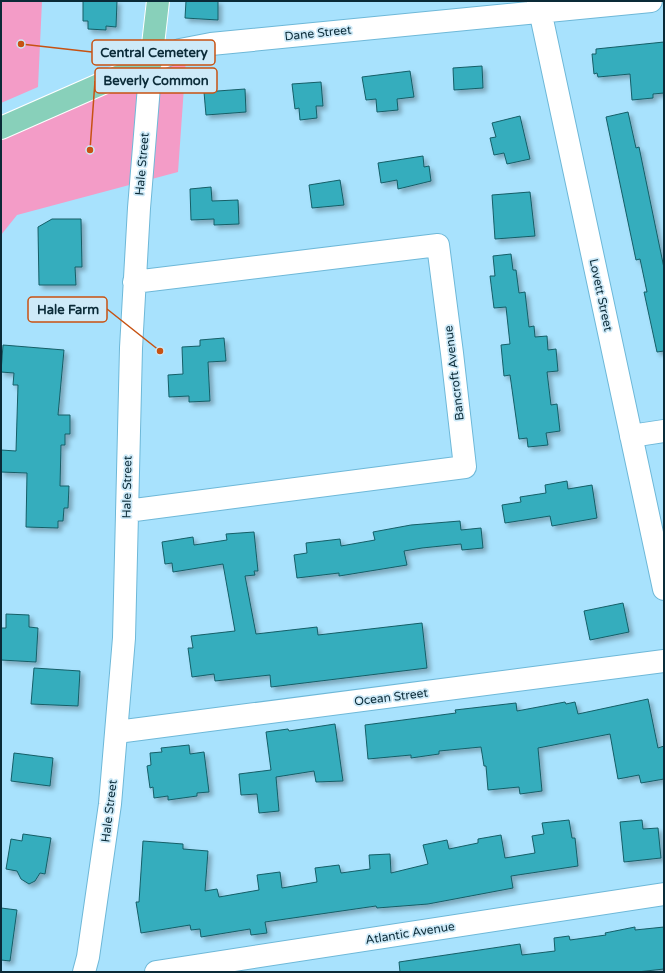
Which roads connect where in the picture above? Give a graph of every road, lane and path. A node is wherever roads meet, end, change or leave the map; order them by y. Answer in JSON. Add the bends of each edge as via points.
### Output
{"nodes":[{"id":1,"x":158,"y":1,"type":"edge"},
{"id":2,"x":651,"y":1,"type":"edge"},
{"id":3,"x":539,"y":6,"type":"edge"},
{"id":4,"x":151,"y":62,"type":"junction"},
{"id":5,"x":1,"y":128,"type":"edge"},
{"id":6,"x":134,"y":282,"type":"junction"},
{"id":7,"x":664,"y":432,"type":"edge"},
{"id":8,"x":631,"y":436,"type":"junction"},
{"id":9,"x":127,"y":511,"type":"junction"},
{"id":10,"x":664,"y":590,"type":"edge"},
{"id":11,"x":664,"y":661,"type":"edge"},
{"id":12,"x":117,"y":732,"type":"junction"},
{"id":13,"x":664,"y":894,"type":"edge"},
{"id":14,"x":84,"y":972,"type":"edge"},
{"id":15,"x":156,"y":972,"type":"edge"}],
"edges":[{"from":1,"to":4,"type":"main road","name":"Hale Street"},
{"from":2,"to":3,"type":"street","name":"Dane Street"},
{"from":3,"to":4,"type":"street","name":"Dane Street","via":[[211,44],[180,50]]},
{"from":3,"to":8,"type":"street","name":"Lovett Street"},
{"from":4,"to":5,"type":"main road","name":"Dane Street"},
{"from":4,"to":6,"type":"street","name":"Hale Street"},
{"from":6,"to":9,"type":"street","name":"Hale Street"},
{"from":6,"to":9,"type":"street","name":"Bancroft Avenue","via":[[438,245],[465,467]]},
{"from":7,"to":8,"type":"street"},
{"from":8,"to":10,"type":"street","name":"Lovett Street"},
{"from":9,"to":12,"type":"street","name":"Hale Street","via":[[124,638]]},
{"from":11,"to":12,"type":"street","name":"Ocean Street"},
{"from":12,"to":14,"type":"street","name":"Hale Street","via":[[105,842]]},
{"from":13,"to":15,"type":"street","name":"Atlantic Avenue"}]}
